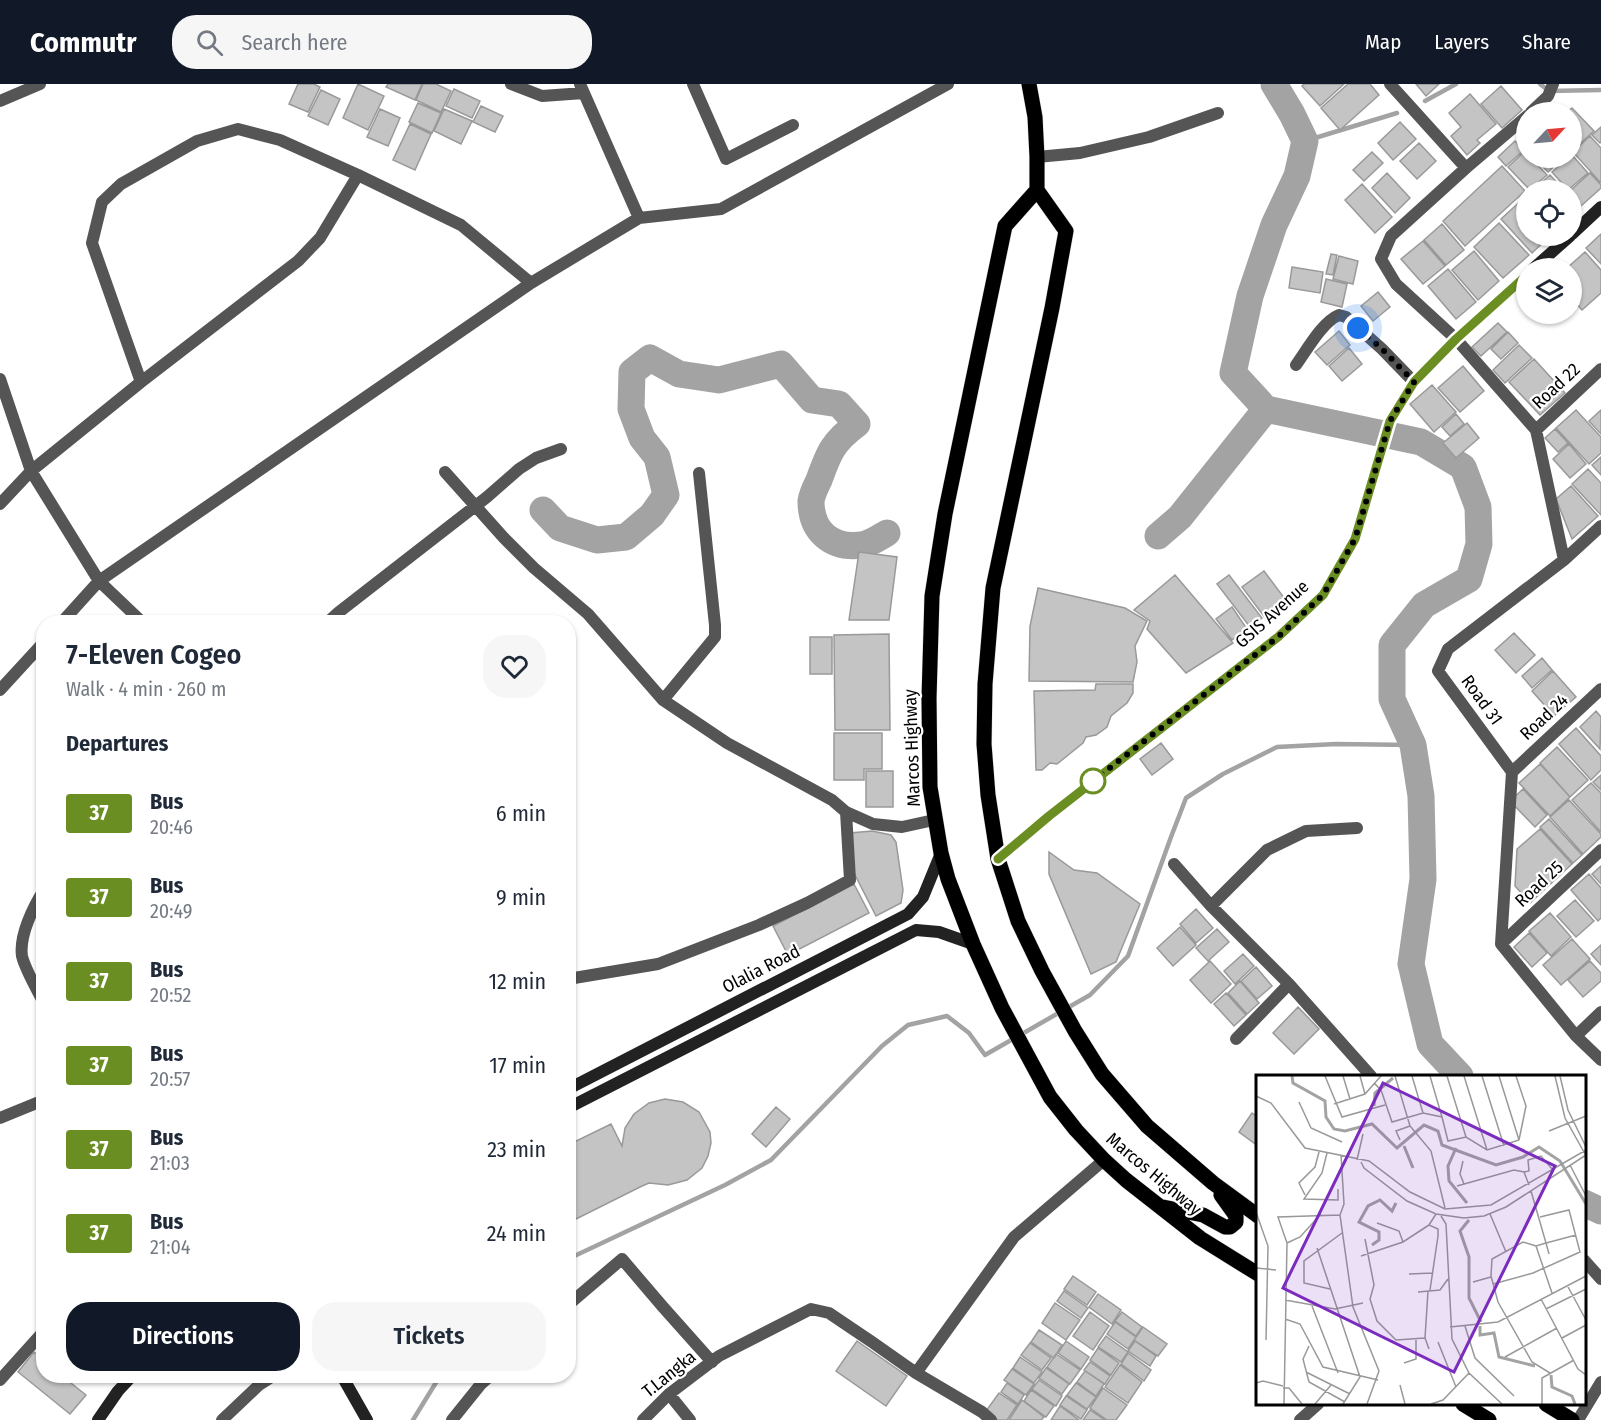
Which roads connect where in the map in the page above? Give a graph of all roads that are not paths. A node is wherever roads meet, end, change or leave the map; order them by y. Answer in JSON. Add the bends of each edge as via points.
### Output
{"nodes":[{"id":1,"x":40,"y":84,"type":"edge"},
{"id":2,"x":511,"y":84,"type":"edge"},
{"id":3,"x":693,"y":84,"type":"edge"},
{"id":4,"x":948,"y":84,"type":"edge"},
{"id":5,"x":1029,"y":84,"type":"edge"},
{"id":6,"x":1390,"y":84,"type":"edge"},
{"id":7,"x":1553,"y":84,"type":"edge"},
{"id":8,"x":582,"y":88,"type":"edge"},
{"id":9,"x":0,"y":101,"type":"edge"},
{"id":10,"x":1542,"y":102,"type":"edge"},
{"id":11,"x":1218,"y":112,"type":"dead end"},
{"id":12,"x":794,"y":124,"type":"dead end"},
{"id":13,"x":1516,"y":126,"type":"edge"},
{"id":14,"x":1037,"y":157,"type":"junction"},
{"id":15,"x":1467,"y":168,"type":"junction"},
{"id":16,"x":358,"y":175,"type":"junction"},
{"id":17,"x":1037,"y":190,"type":"junction"},
{"id":18,"x":1601,"y":207,"type":"edge"},
{"id":19,"x":639,"y":218,"type":"junction"},
{"id":20,"x":1582,"y":225,"type":"edge"},
{"id":21,"x":1559,"y":246,"type":"edge"},
{"id":22,"x":1545,"y":258,"type":"edge"},
{"id":23,"x":531,"y":283,"type":"junction"},
{"id":24,"x":1516,"y":285,"type":"edge"},
{"id":25,"x":1456,"y":339,"type":"junction"},
{"id":26,"x":1296,"y":365,"type":"dead end"},
{"id":27,"x":1601,"y":369,"type":"edge"},
{"id":28,"x":0,"y":379,"type":"edge"},
{"id":29,"x":141,"y":382,"type":"junction"},
{"id":30,"x":1414,"y":382,"type":"junction"},
{"id":31,"x":1536,"y":430,"type":"junction"},
{"id":32,"x":561,"y":449,"type":"dead end"},
{"id":33,"x":31,"y":471,"type":"junction"},
{"id":34,"x":445,"y":472,"type":"dead end"},
{"id":35,"x":699,"y":473,"type":"dead end"},
{"id":36,"x":0,"y":504,"type":"edge"},
{"id":37,"x":474,"y":506,"type":"junction"},
{"id":38,"x":1601,"y":526,"type":"edge"},
{"id":39,"x":1564,"y":560,"type":"junction"},
{"id":40,"x":99,"y":581,"type":"junction"},
{"id":41,"x":68,"y":615,"type":"edge"},
{"id":42,"x":135,"y":615,"type":"edge"},
{"id":43,"x":336,"y":615,"type":"edge"},
{"id":44,"x":36,"y":651,"type":"edge"},
{"id":45,"x":1601,"y":689,"type":"edge"},
{"id":46,"x":0,"y":690,"type":"edge"},
{"id":47,"x":663,"y":700,"type":"junction"},
{"id":48,"x":1512,"y":772,"type":"junction"},
{"id":49,"x":846,"y":812,"type":"junction"},
{"id":50,"x":934,"y":820,"type":"junction"},
{"id":51,"x":1357,"y":828,"type":"dead end"},
{"id":52,"x":1601,"y":850,"type":"edge"},
{"id":53,"x":941,"y":853,"type":"junction"},
{"id":54,"x":998,"y":859,"type":"junction"},
{"id":55,"x":1174,"y":864,"type":"dead end"},
{"id":56,"x":36,"y":902,"type":"edge"},
{"id":57,"x":1212,"y":906,"type":"junction"},
{"id":58,"x":973,"y":944,"type":"junction"},
{"id":59,"x":1501,"y":944,"type":"junction"},
{"id":60,"x":576,"y":978,"type":"edge"},
{"id":61,"x":1289,"y":984,"type":"junction"},
{"id":62,"x":36,"y":987,"type":"edge"},
{"id":63,"x":1601,"y":1012,"type":"edge"},
{"id":64,"x":1576,"y":1036,"type":"junction"},
{"id":65,"x":1236,"y":1039,"type":"dead end"},
{"id":66,"x":1601,"y":1060,"type":"edge"},
{"id":67,"x":1369,"y":1075,"type":"edge"},
{"id":68,"x":576,"y":1085,"type":"edge"},
{"id":69,"x":36,"y":1103,"type":"edge"},
{"id":70,"x":576,"y":1103,"type":"edge"},
{"id":71,"x":0,"y":1119,"type":"edge"},
{"id":72,"x":1104,"y":1160,"type":"junction"},
{"id":73,"x":1213,"y":1183,"type":"junction"},
{"id":74,"x":1159,"y":1207,"type":"junction"},
{"id":75,"x":1256,"y":1215,"type":"edge"},
{"id":76,"x":1586,"y":1262,"type":"edge"},
{"id":77,"x":1256,"y":1273,"type":"edge"},
{"id":78,"x":1601,"y":1279,"type":"edge"},
{"id":79,"x":576,"y":1298,"type":"edge"},
{"id":80,"x":36,"y":1340,"type":"edge"},
{"id":81,"x":716,"y":1359,"type":"junction"},
{"id":82,"x":916,"y":1373,"type":"junction"},
{"id":83,"x":0,"y":1380,"type":"edge"},
{"id":84,"x":1601,"y":1382,"type":"edge"},
{"id":85,"x":125,"y":1383,"type":"edge"},
{"id":86,"x":262,"y":1383,"type":"edge"},
{"id":87,"x":346,"y":1383,"type":"edge"},
{"id":88,"x":482,"y":1383,"type":"edge"},
{"id":89,"x":669,"y":1394,"type":"junction"},
{"id":90,"x":1317,"y":1405,"type":"edge"},
{"id":91,"x":1465,"y":1405,"type":"edge"},
{"id":92,"x":1548,"y":1405,"type":"edge"},
{"id":93,"x":98,"y":1420,"type":"edge"},
{"id":94,"x":222,"y":1420,"type":"edge"},
{"id":95,"x":367,"y":1420,"type":"edge"},
{"id":96,"x":452,"y":1420,"type":"edge"},
{"id":97,"x":643,"y":1420,"type":"edge"},
{"id":98,"x":690,"y":1420,"type":"edge"},
{"id":99,"x":991,"y":1420,"type":"edge"},
{"id":100,"x":1300,"y":1420,"type":"edge"},
{"id":101,"x":1490,"y":1420,"type":"edge"},
{"id":102,"x":1572,"y":1420,"type":"edge"},
{"id":103,"x":1578,"y":1420,"type":"edge"}],
"edges":[{"from":1,"to":9,"type":"street"},
{"from":2,"to":8,"type":"street","via":[[542,96]]},
{"from":3,"to":12,"type":"street","via":[[726,159]]},
{"from":4,"to":19,"type":"street","via":[[722,209]]},
{"from":5,"to":14,"type":"main road"},
{"from":6,"to":15,"type":"street"},
{"from":7,"to":10,"type":"street"},
{"from":8,"to":19,"type":"street"},
{"from":11,"to":14,"type":"street","via":[[1149,137],[1080,153]]},
{"from":13,"to":15,"type":"street"},
{"from":14,"to":17,"type":"main road"},
{"from":15,"to":25,"type":"street","via":[[1391,236],[1382,259],[1396,284]]},
{"from":16,"to":23,"type":"street","via":[[461,225]]},
{"from":16,"to":29,"type":"street","via":[[320,238],[297,261]]},
{"from":16,"to":29,"type":"street","via":[[279,140],[237,129],[197,141],[121,184],[102,202],[92,243]]},
{"from":17,"to":50,"type":"main road","name":"Marcos Highway","via":[[1005,226],[945,514],[932,596],[930,787]]},
{"from":17,"to":54,"type":"main road","name":"Marcos Highway","via":[[1066,231],[993,588],[984,744]]},
{"from":18,"to":20,"type":"street"},
{"from":19,"to":23,"type":"street"},
{"from":21,"to":22,"type":"street"},
{"from":23,"to":40,"type":"street"},
{"from":24,"to":25,"type":"street","name":"GSIS Avenue"},
{"from":25,"to":30,"type":"street","name":"GSIS Avenue"},
{"from":25,"to":31,"type":"street"},
{"from":26,"to":30,"type":"street","via":[[1322,329],[1339,315],[1382,349]]},
{"from":27,"to":31,"type":"street","name":"Road 22"},
{"from":28,"to":33,"type":"street"},
{"from":29,"to":33,"type":"street"},
{"from":30,"to":54,"type":"street","name":"GSIS Avenue","via":[[1390,421],[1355,539],[1323,595],[1278,637]]},
{"from":31,"to":39,"type":"street"},
{"from":32,"to":37,"type":"street","via":[[519,469]]},
{"from":33,"to":36,"type":"street"},
{"from":33,"to":40,"type":"street"},
{"from":34,"to":37,"type":"street"},
{"from":35,"to":47,"type":"street","via":[[715,637]]},
{"from":37,"to":43,"type":"street"},
{"from":37,"to":47,"type":"street","via":[[534,568],[588,614]]},
{"from":38,"to":39,"type":"street"},
{"from":39,"to":48,"type":"street","name":"Road 31","via":[[1448,649],[1438,671]]},
{"from":40,"to":41,"type":"street"},
{"from":40,"to":42,"type":"street"},
{"from":44,"to":46,"type":"street"},
{"from":45,"to":48,"type":"street","name":"Road 24"},
{"from":47,"to":49,"type":"street","via":[[726,743],[832,800]]},
{"from":48,"to":59,"type":"street"},
{"from":49,"to":50,"type":"street","via":[[873,824],[902,827]]},
{"from":49,"to":60,"type":"street","via":[[850,880],[759,925],[658,964]]},
{"from":50,"to":53,"type":"main road","name":"Marcos Highway"},
{"from":51,"to":57,"type":"street","via":[[1306,831],[1267,850]]},
{"from":52,"to":59,"type":"street","name":"Road 25"},
{"from":53,"to":58,"type":"main road","name":"Marcos Highway"},
{"from":53,"to":68,"type":"street","name":"Olalia Road","via":[[923,897],[908,914]]},
{"from":54,"to":73,"type":"main road","name":"Marcos Highway","via":[[1018,921],[1060,1004],[1102,1074],[1147,1126]]},
{"from":55,"to":57,"type":"street"},
{"from":56,"to":62,"type":"street","via":[[21,944],[22,958]]},
{"from":57,"to":61,"type":"street"},
{"from":58,"to":70,"type":"street","name":"Olalia Road","via":[[939,932],[916,930]]},
{"from":58,"to":72,"type":"main road","name":"Marcos Highway","via":[[1002,1008],[1050,1096]]},
{"from":59,"to":64,"type":"street"},
{"from":61,"to":65,"type":"street"},
{"from":61,"to":67,"type":"street"},
{"from":63,"to":64,"type":"street"},
{"from":64,"to":66,"type":"street"},
{"from":69,"to":71,"type":"street"},
{"from":72,"to":74,"type":"main road","name":"Marcos Highway"},
{"from":72,"to":82,"type":"street","via":[[1014,1237]]},
{"from":73,"to":74,"type":"main road","via":[[1236,1216],[1234,1226],[1226,1227],[1203,1215]]},
{"from":73,"to":75,"type":"main road","name":"Marcos Highway"},
{"from":74,"to":77,"type":"main road","name":"Marcos Highway"},
{"from":76,"to":78,"type":"street"},
{"from":79,"to":81,"type":"street","via":[[622,1259],[663,1307]]},
{"from":80,"to":83,"type":"street"},
{"from":81,"to":82,"type":"street","name":"T.Langka","via":[[811,1309],[829,1313]]},
{"from":81,"to":89,"type":"street","name":"T.Langka"},
{"from":82,"to":99,"type":"street","name":"T.Langka"},
{"from":84,"to":103,"type":"street"},
{"from":85,"to":93,"type":"street"},
{"from":86,"to":94,"type":"street"},
{"from":87,"to":95,"type":"street"},
{"from":88,"to":96,"type":"street"},
{"from":89,"to":97,"type":"street","name":"T.Langka"},
{"from":89,"to":98,"type":"street"},
{"from":90,"to":100,"type":"street"},
{"from":91,"to":101,"type":"main road"},
{"from":92,"to":102,"type":"main road"}]}
